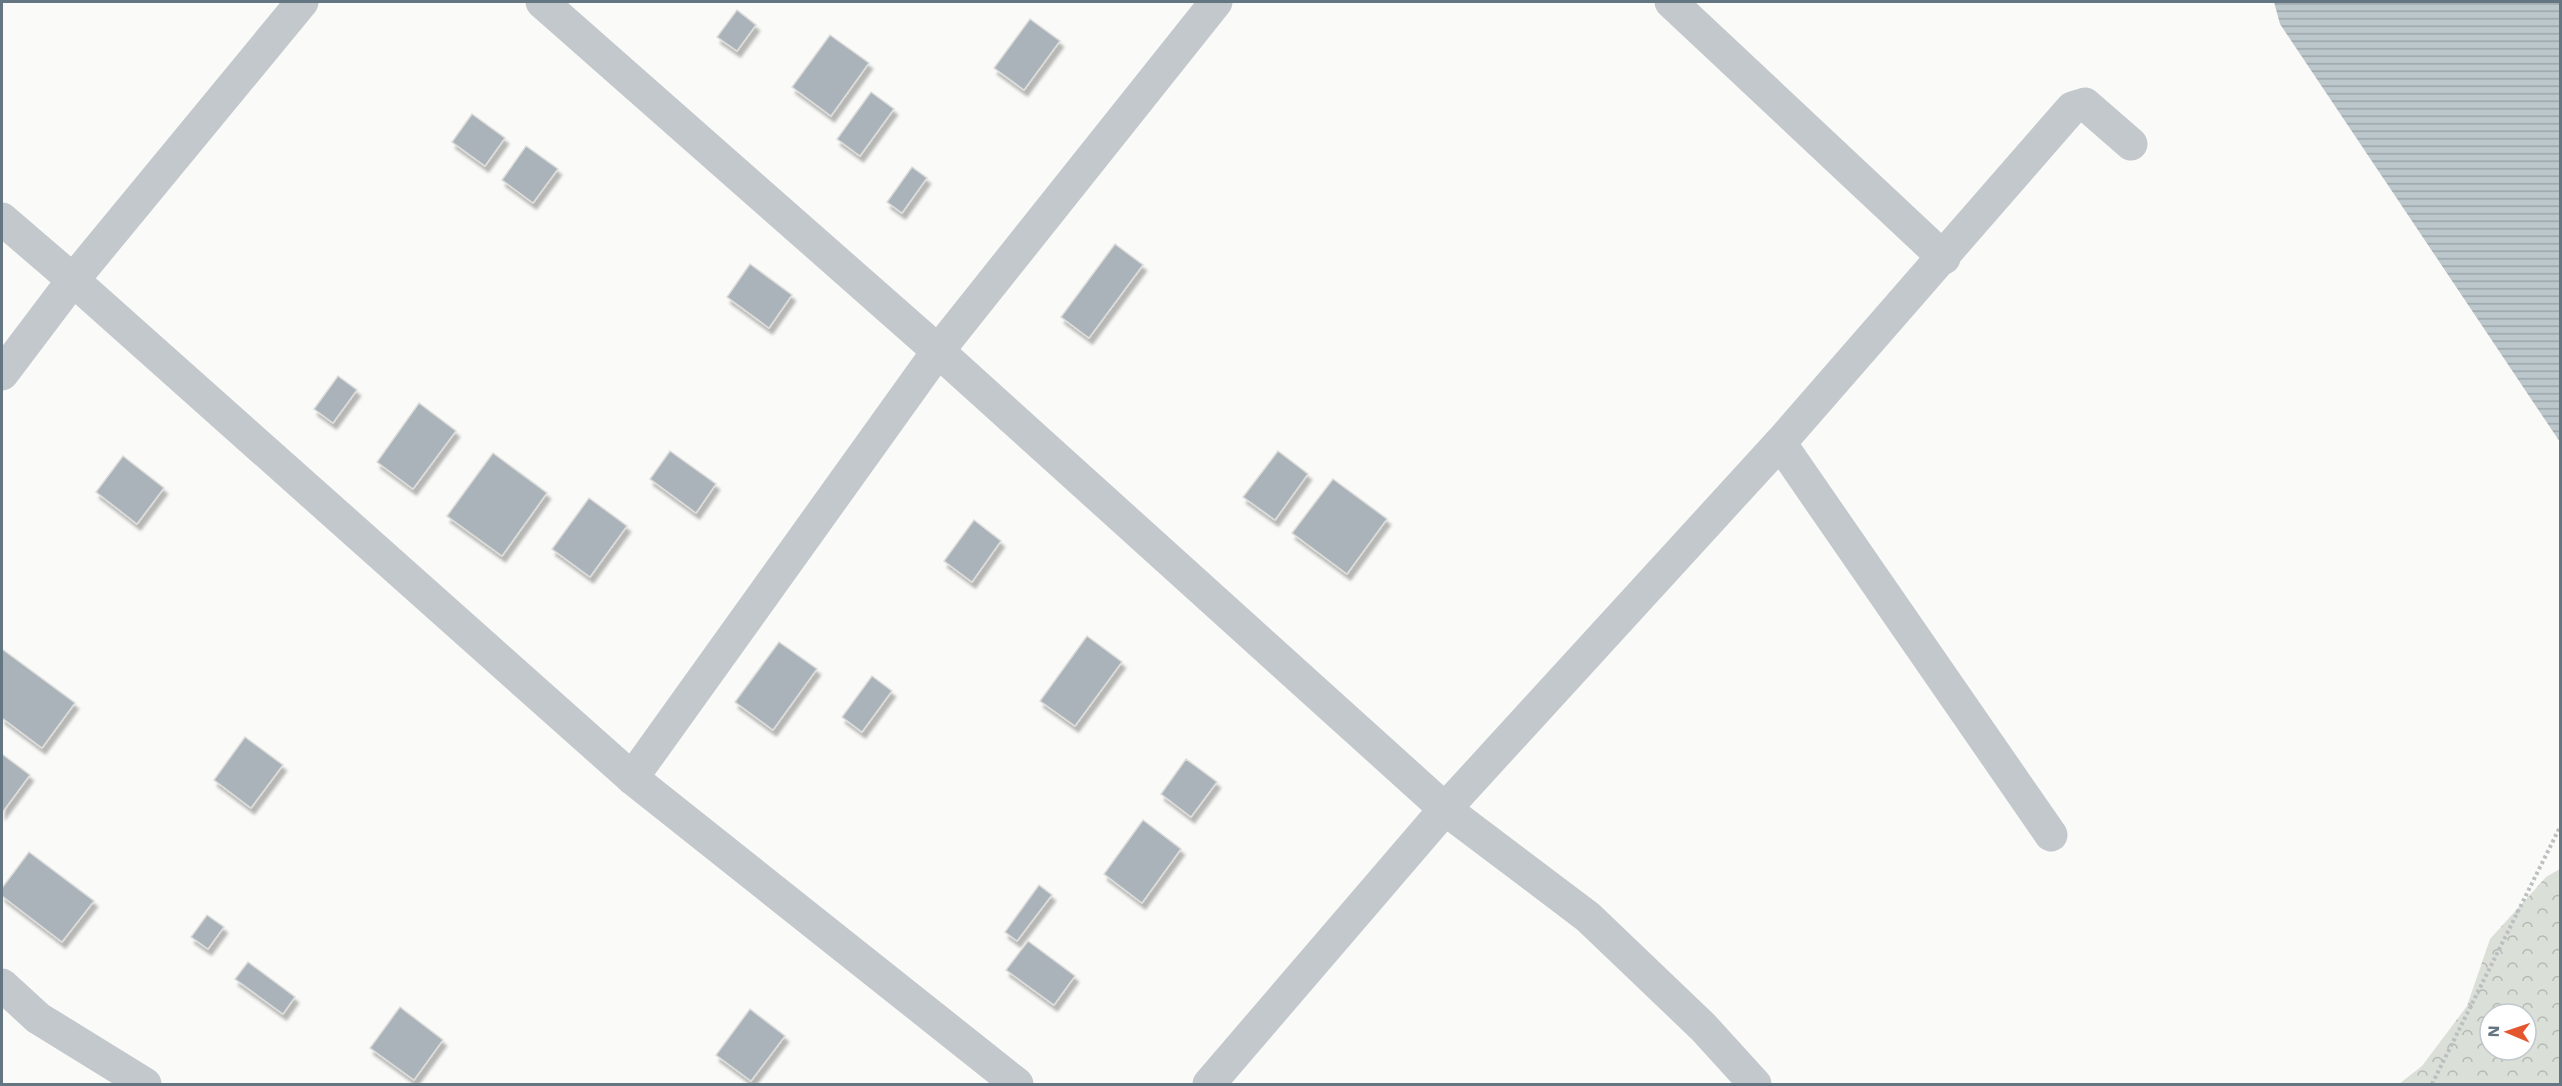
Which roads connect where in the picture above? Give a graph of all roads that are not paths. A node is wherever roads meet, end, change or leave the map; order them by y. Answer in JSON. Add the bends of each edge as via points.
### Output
{"nodes":[{"id":1,"x":302,"y":2,"type":"edge"},
{"id":2,"x":542,"y":2,"type":"edge"},
{"id":3,"x":1216,"y":2,"type":"edge"},
{"id":4,"x":1671,"y":2,"type":"edge"},
{"id":5,"x":2131,"y":144,"type":"dead end"},
{"id":6,"x":2,"y":219,"type":"edge"},
{"id":7,"x":1944,"y":258,"type":"junction"},
{"id":8,"x":74,"y":280,"type":"junction"},
{"id":9,"x":938,"y":351,"type":"junction"},
{"id":10,"x":2,"y":374,"type":"edge"},
{"id":11,"x":1780,"y":443,"type":"junction"},
{"id":12,"x":632,"y":778,"type":"junction"},
{"id":13,"x":1445,"y":809,"type":"junction"},
{"id":14,"x":2051,"y":835,"type":"dead end"},
{"id":15,"x":2,"y":985,"type":"edge"},
{"id":16,"x":2,"y":1008,"type":"edge"},
{"id":17,"x":38,"y":1018,"type":"junction"},
{"id":18,"x":145,"y":1084,"type":"edge"},
{"id":19,"x":1017,"y":1084,"type":"edge"},
{"id":20,"x":1209,"y":1084,"type":"edge"},
{"id":21,"x":1755,"y":1084,"type":"edge"}],
"edges":[{"from":1,"to":8,"type":"street"},
{"from":2,"to":9,"type":"street"},
{"from":3,"to":9,"type":"street"},
{"from":4,"to":7,"type":"street"},
{"from":5,"to":7,"type":"street","via":[[2085,104],[2072,108]]},
{"from":6,"to":8,"type":"street"},
{"from":7,"to":11,"type":"street"},
{"from":8,"to":10,"type":"street"},
{"from":8,"to":12,"type":"street"},
{"from":9,"to":12,"type":"street"},
{"from":9,"to":13,"type":"street"},
{"from":11,"to":13,"type":"street"},
{"from":11,"to":14,"type":"street"},
{"from":12,"to":19,"type":"street"},
{"from":13,"to":20,"type":"street"},
{"from":13,"to":21,"type":"street","via":[[1588,917],[1703,1027]]},
{"from":15,"to":17,"type":"street"},
{"from":16,"to":17,"type":"street"},
{"from":17,"to":18,"type":"street"}]}
